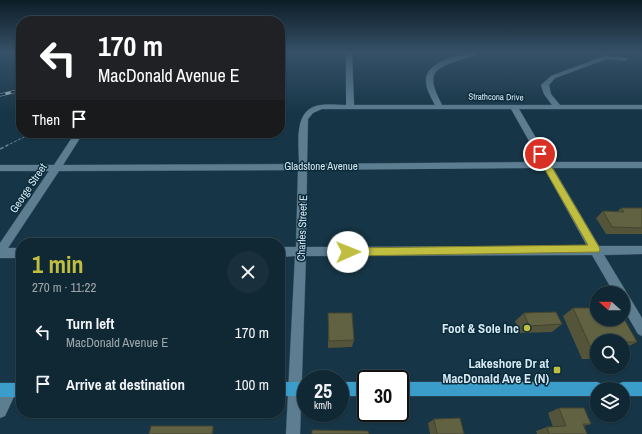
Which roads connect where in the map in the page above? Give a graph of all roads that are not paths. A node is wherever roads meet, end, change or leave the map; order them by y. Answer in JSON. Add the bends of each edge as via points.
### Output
{"nodes":[{"id":1,"x":349,"y":73,"type":"edge"},
{"id":2,"x":429,"y":73,"type":"edge"},
{"id":3,"x":563,"y":73,"type":"edge"},
{"id":4,"x":439,"y":106,"type":"junction"},
{"id":5,"x":350,"y":107,"type":"junction"},
{"id":6,"x":558,"y":107,"type":"junction"},
{"id":7,"x":642,"y":107,"type":"edge"},
{"id":8,"x":514,"y":108,"type":"junction"},
{"id":9,"x":76,"y":138,"type":"dead end"},
{"id":10,"x":547,"y":165,"type":"junction"},
{"id":11,"x":642,"y":165,"type":"edge"},
{"id":12,"x":303,"y":166,"type":"junction"},
{"id":13,"x":0,"y":168,"type":"edge"},
{"id":14,"x":56,"y":168,"type":"junction"},
{"id":15,"x":595,"y":249,"type":"junction"},
{"id":16,"x":642,"y":250,"type":"edge"},
{"id":17,"x":0,"y":252,"type":"edge"},
{"id":18,"x":285,"y":252,"type":"edge"},
{"id":19,"x":301,"y":252,"type":"junction"},
{"id":20,"x":16,"y":253,"type":"edge"},
{"id":21,"x":616,"y":286,"type":"edge"},
{"id":22,"x":630,"y":309,"type":"edge"},
{"id":23,"x":642,"y":330,"type":"edge"},
{"id":24,"x":300,"y":370,"type":"edge"},
{"id":25,"x":285,"y":389,"type":"edge"},
{"id":26,"x":297,"y":389,"type":"edge"},
{"id":27,"x":409,"y":389,"type":"edge"},
{"id":28,"x":590,"y":389,"type":"edge"},
{"id":29,"x":630,"y":389,"type":"edge"},
{"id":30,"x":642,"y":389,"type":"edge"},
{"id":31,"x":10,"y":390,"type":"edge"},
{"id":32,"x":297,"y":406,"type":"edge"},
{"id":33,"x":0,"y":411,"type":"edge"},
{"id":34,"x":292,"y":434,"type":"edge"}],
"edges":[{"from":1,"to":5,"type":"street"},
{"from":2,"to":4,"type":"street","via":[[429,88]]},
{"from":3,"to":6,"type":"street","via":[[553,77],[546,85],[548,94]]},
{"from":4,"to":5,"type":"street","name":"Strathcona Drive"},
{"from":4,"to":8,"type":"street","name":"Strathcona Drive"},
{"from":5,"to":12,"type":"street","name":"Charles Street E","via":[[321,107],[310,111],[304,119]]},
{"from":6,"to":7,"type":"street","name":"Strathcona Drive"},
{"from":6,"to":8,"type":"street","name":"Strathcona Drive"},
{"from":8,"to":10,"type":"street"},
{"from":9,"to":14,"type":"street","name":"George Street"},
{"from":10,"to":11,"type":"street","name":"Gladstone Avenue"},
{"from":10,"to":12,"type":"street","name":"Gladstone Avenue"},
{"from":10,"to":15,"type":"street"},
{"from":12,"to":14,"type":"street","name":"Gladstone Avenue"},
{"from":12,"to":19,"type":"street","name":"Charles Street E"},
{"from":13,"to":14,"type":"street","name":"Gladstone Avenue"},
{"from":14,"to":17,"type":"street","name":"George Street"},
{"from":15,"to":16,"type":"street"},
{"from":15,"to":19,"type":"street"},
{"from":15,"to":21,"type":"street"},
{"from":17,"to":20,"type":"street"},
{"from":18,"to":19,"type":"street"},
{"from":19,"to":24,"type":"street","name":"Charles Street E"},
{"from":22,"to":23,"type":"street"},
{"from":25,"to":26,"type":"main road"},
{"from":27,"to":28,"type":"main road"},
{"from":29,"to":30,"type":"main road"},
{"from":31,"to":33,"type":"street"},
{"from":32,"to":34,"type":"street","name":"Charles Street E"}]}
